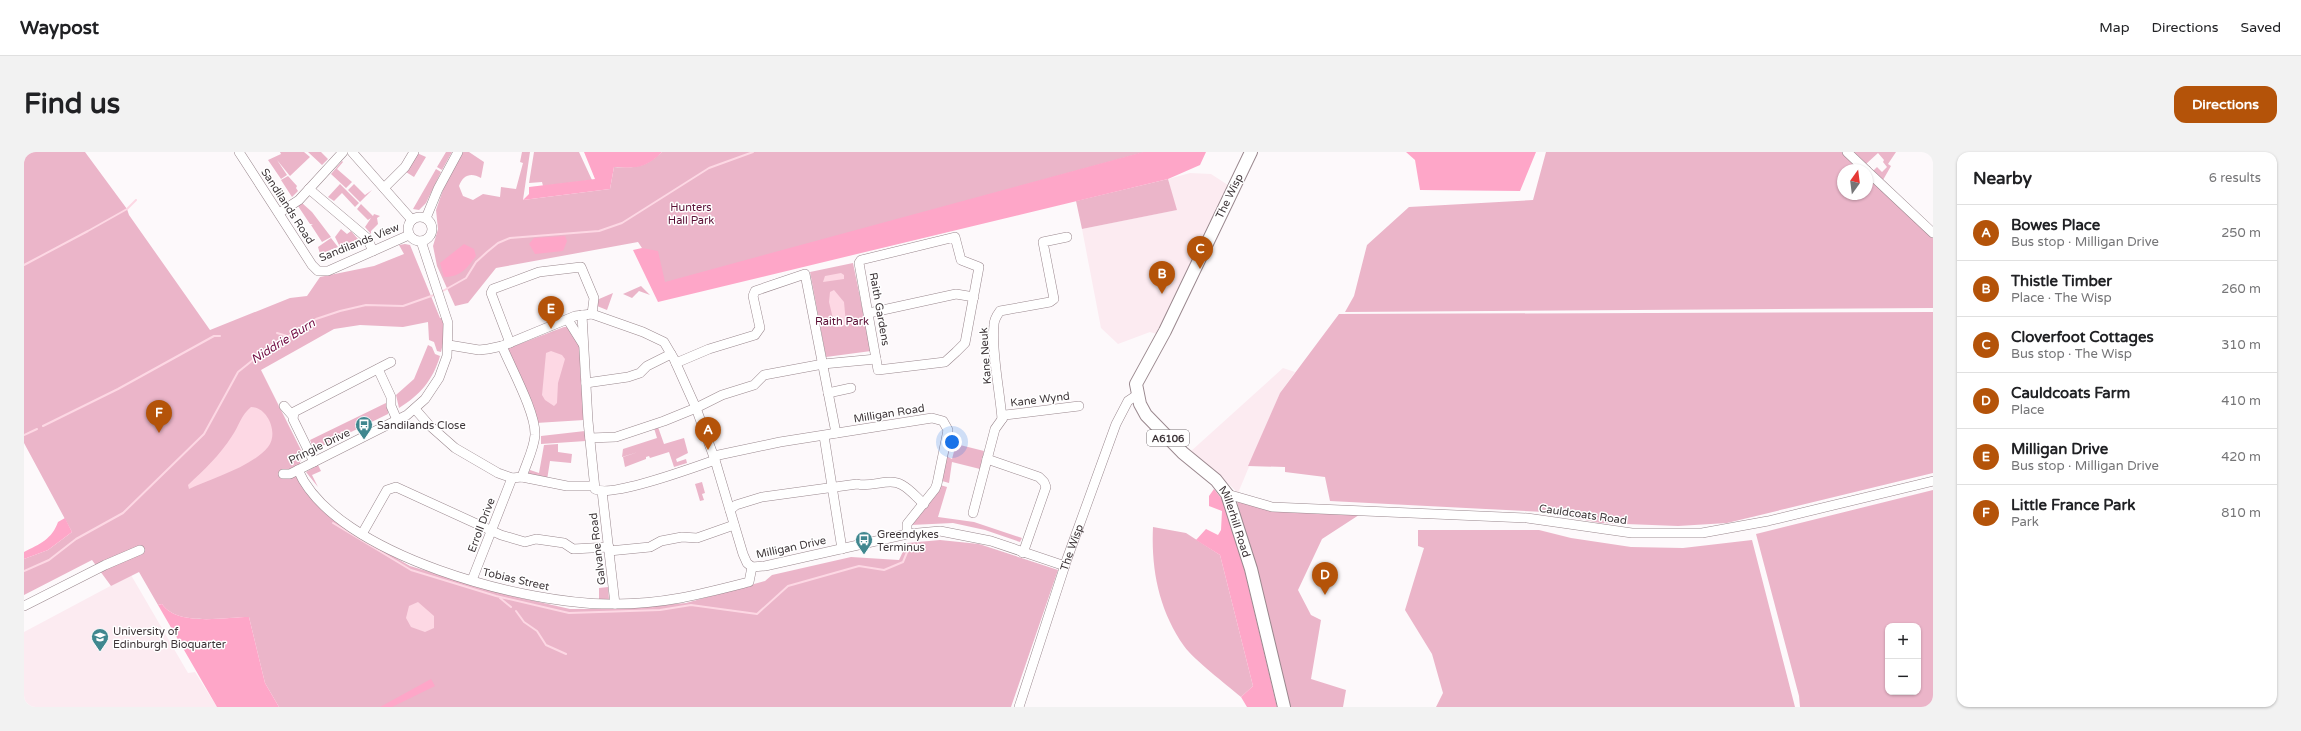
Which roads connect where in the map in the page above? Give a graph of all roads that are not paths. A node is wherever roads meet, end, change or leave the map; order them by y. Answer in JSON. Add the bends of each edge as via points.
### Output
{"nodes":[{"id":1,"x":239,"y":152,"type":"edge"},
{"id":2,"x":343,"y":152,"type":"edge"},
{"id":3,"x":352,"y":152,"type":"edge"},
{"id":4,"x":414,"y":152,"type":"edge"},
{"id":5,"x":458,"y":152,"type":"edge"},
{"id":6,"x":1251,"y":152,"type":"edge"},
{"id":7,"x":1847,"y":152,"type":"edge"},
{"id":8,"x":1860,"y":164,"type":"edge"},
{"id":9,"x":1873,"y":176,"type":"edge"},
{"id":10,"x":384,"y":188,"type":"junction"},
{"id":11,"x":309,"y":189,"type":"junction"},
{"id":12,"x":279,"y":213,"type":"junction"},
{"id":13,"x":426,"y":218,"type":"junction"},
{"id":14,"x":412,"y":220,"type":"junction"},
{"id":15,"x":1933,"y":233,"type":"edge"},
{"id":16,"x":409,"y":235,"type":"junction"},
{"id":17,"x":1067,"y":237,"type":"dead end"},
{"id":18,"x":421,"y":241,"type":"junction"},
{"id":19,"x":373,"y":251,"type":"junction"},
{"id":20,"x":318,"y":271,"type":"joint"},
{"id":21,"x":974,"y":297,"type":"junction"},
{"id":22,"x":869,"y":313,"type":"junction"},
{"id":23,"x":592,"y":314,"type":"junction"},
{"id":24,"x":582,"y":315,"type":"junction"},
{"id":25,"x":568,"y":320,"type":"junction"},
{"id":26,"x":506,"y":344,"type":"junction"},
{"id":27,"x":448,"y":345,"type":"junction"},
{"id":28,"x":584,"y":345,"type":"junction"},
{"id":29,"x":671,"y":354,"type":"junction"},
{"id":30,"x":876,"y":359,"type":"junction"},
{"id":31,"x":391,"y":362,"type":"dead end"},
{"id":32,"x":676,"y":363,"type":"junction"},
{"id":33,"x":823,"y":364,"type":"junction"},
{"id":34,"x":378,"y":369,"type":"junction"},
{"id":35,"x":586,"y":383,"type":"junction"},
{"id":36,"x":851,"y":388,"type":"dead end"},
{"id":37,"x":828,"y":393,"type":"junction"},
{"id":38,"x":1137,"y":395,"type":"junction"},
{"id":39,"x":284,"y":406,"type":"dead end"},
{"id":40,"x":1079,"y":406,"type":"dead end"},
{"id":41,"x":696,"y":408,"type":"junction"},
{"id":42,"x":415,"y":409,"type":"junction"},
{"id":43,"x":292,"y":415,"type":"junction"},
{"id":44,"x":1002,"y":419,"type":"junction"},
{"id":45,"x":397,"y":420,"type":"junction"},
{"id":46,"x":836,"y":433,"type":"junction"},
{"id":47,"x":824,"y":436,"type":"junction"},
{"id":48,"x":590,"y":438,"type":"junction"},
{"id":49,"x":714,"y":458,"type":"junction"},
{"id":50,"x":987,"y":459,"type":"junction"},
{"id":51,"x":314,"y":462,"type":"junction"},
{"id":52,"x":298,"y":470,"type":"junction"},
{"id":53,"x":283,"y":474,"type":"dead end"},
{"id":54,"x":522,"y":477,"type":"junction"},
{"id":55,"x":512,"y":478,"type":"junction"},
{"id":56,"x":1933,"y":481,"type":"edge"},
{"id":57,"x":594,"y":486,"type":"junction"},
{"id":58,"x":832,"y":488,"type":"junction"},
{"id":59,"x":602,"y":491,"type":"junction"},
{"id":60,"x":1227,"y":494,"type":"junction"},
{"id":61,"x":924,"y":504,"type":"junction"},
{"id":62,"x":730,"y":510,"type":"junction"},
{"id":63,"x":974,"y":513,"type":"dead end"},
{"id":64,"x":734,"y":525,"type":"junction"},
{"id":65,"x":492,"y":530,"type":"junction"},
{"id":66,"x":362,"y":534,"type":"junction"},
{"id":67,"x":907,"y":534,"type":"junction"},
{"id":68,"x":846,"y":548,"type":"junction"},
{"id":69,"x":609,"y":549,"type":"junction"},
{"id":70,"x":140,"y":550,"type":"dead end"},
{"id":71,"x":1023,"y":553,"type":"junction"},
{"id":72,"x":1065,"y":566,"type":"junction"},
{"id":73,"x":752,"y":567,"type":"junction"},
{"id":74,"x":472,"y":580,"type":"junction"},
{"id":75,"x":616,"y":604,"type":"junction"},
{"id":76,"x":24,"y":606,"type":"edge"},
{"id":77,"x":1019,"y":707,"type":"edge"},
{"id":78,"x":1284,"y":707,"type":"edge"}],
"edges":[{"from":1,"to":12,"type":"street","name":"Sandilands Road"},
{"from":2,"to":11,"type":"street"},
{"from":3,"to":10,"type":"street"},
{"from":4,"to":10,"type":"street","via":[[405,167]]},
{"from":5,"to":13,"type":"street"},
{"from":6,"to":38,"type":"main road","name":"The Wisp","via":[[1165,331],[1143,369],[1136,384]]},
{"from":7,"to":8,"type":"street"},
{"from":9,"to":15,"type":"street"},
{"from":10,"to":14,"type":"street"},
{"from":11,"to":12,"type":"street","via":[[299,200]]},
{"from":11,"to":19,"type":"street","via":[[366,238]]},
{"from":12,"to":20,"type":"street","name":"Sandilands Road","via":[[312,266]]},
{"from":13,"to":14,"type":"street"},
{"from":13,"to":18,"type":"street","via":[[432,232],[428,238]]},
{"from":14,"to":16,"type":"street","via":[[408,227]]},
{"from":16,"to":18,"type":"street"},
{"from":16,"to":19,"type":"street","name":"Sandilands View"},
{"from":17,"to":44,"type":"street","name":"Kane Neuk","via":[[1043,242],[1054,299],[1050,302],[1000,311],[996,316],[994,341]]},
{"from":18,"to":27,"type":"street","name":"Pringle Drive","via":[[448,323]]},
{"from":19,"to":20,"type":"street","name":"Sandilands View","via":[[328,271]]},
{"from":21,"to":22,"type":"street","via":[[956,294]]},
{"from":21,"to":22,"type":"street","name":"Raith Gardens","via":[[979,267],[961,260],[955,237],[861,260],[859,263]]},
{"from":21,"to":30,"type":"street","via":[[965,343],[945,362],[878,370]]},
{"from":22,"to":30,"type":"street","name":"Raith Gardens"},
{"from":23,"to":24,"type":"street","name":"Milligan Drive"},
{"from":23,"to":26,"type":"street","via":[[594,298],[582,267],[529,275],[493,289],[491,293]]},
{"from":23,"to":29,"type":"street","name":"Milligan Drive","via":[[658,338],[664,342]]},
{"from":24,"to":25,"type":"street","name":"Milligan Drive"},
{"from":24,"to":28,"type":"street"},
{"from":25,"to":26,"type":"street","name":"Milligan Drive"},
{"from":25,"to":28,"type":"street"},
{"from":26,"to":27,"type":"street","name":"Milligan Drive","via":[[479,350]]},
{"from":26,"to":54,"type":"street","via":[[535,432]]},
{"from":27,"to":42,"type":"street","name":"Pringle Drive","via":[[439,378]]},
{"from":28,"to":35,"type":"street"},
{"from":29,"to":32,"type":"street","name":"Milligan Drive"},
{"from":29,"to":35,"type":"street","via":[[634,375],[619,380]]},
{"from":30,"to":33,"type":"street"},
{"from":31,"to":34,"type":"street"},
{"from":32,"to":33,"type":"street","via":[[709,349],[755,335],[760,328],[753,296],[755,291],[805,274]]},
{"from":32,"to":41,"type":"street","name":"Milligan Drive"},
{"from":33,"to":37,"type":"street"},
{"from":33,"to":41,"type":"street","via":[[764,374],[754,385],[722,395]]},
{"from":34,"to":43,"type":"street","via":[[302,407]]},
{"from":34,"to":45,"type":"street","via":[[391,397],[391,406]]},
{"from":35,"to":48,"type":"street"},
{"from":36,"to":37,"type":"street"},
{"from":37,"to":46,"type":"street"},
{"from":38,"to":60,"type":"main road","name":"Millerhill Road","number":"A6106","via":[[1146,415],[1183,453],[1216,480]]},
{"from":38,"to":72,"type":"street","name":"The Wisp","via":[[1128,401],[1116,424]]},
{"from":39,"to":43,"type":"street"},
{"from":40,"to":44,"type":"street","name":"Kane Wynd","via":[[1014,413],[1005,415]]},
{"from":41,"to":48,"type":"street","via":[[616,437]]},
{"from":41,"to":49,"type":"street","name":"Milligan Drive"},
{"from":42,"to":45,"type":"street","name":"Pringle Drive"},
{"from":42,"to":55,"type":"street","via":[[455,448],[484,467]]},
{"from":43,"to":51,"type":"street"},
{"from":44,"to":50,"type":"street","name":"Kane Wynd","via":[[995,430]]},
{"from":45,"to":51,"type":"street","name":"Pringle Drive"},
{"from":46,"to":47,"type":"street","name":"Milligan Road"},
{"from":46,"to":61,"type":"street","name":"Milligan Road","via":[[932,418],[944,421],[948,435],[941,465],[935,489]]},
{"from":47,"to":49,"type":"street","name":"Milligan Road"},
{"from":47,"to":58,"type":"street"},
{"from":48,"to":57,"type":"street"},
{"from":49,"to":59,"type":"street","name":"Milligan Road","via":[[640,484]]},
{"from":49,"to":62,"type":"street","name":"Milligan Drive"},
{"from":50,"to":63,"type":"street","name":"Kane Wynd"},
{"from":50,"to":71,"type":"street","via":[[1039,477],[1046,487]]},
{"from":51,"to":52,"type":"street","name":"Pringle Drive"},
{"from":52,"to":53,"type":"street","name":"Pringle Drive"},
{"from":52,"to":66,"type":"street","name":"Tobias Street","via":[[325,504]]},
{"from":54,"to":55,"type":"street"},
{"from":54,"to":57,"type":"street","via":[[568,486]]},
{"from":55,"to":65,"type":"street","name":"Erroll Drive"},
{"from":56,"to":60,"type":"street","name":"Cauldcoats Road","via":[[1768,521],[1702,533],[1632,533],[1527,518],[1272,507]]},
{"from":57,"to":59,"type":"street","via":[[595,489]]},
{"from":58,"to":61,"type":"street","via":[[894,482],[902,485]]},
{"from":58,"to":62,"type":"street","via":[[762,497]]},
{"from":58,"to":68,"type":"street"},
{"from":59,"to":69,"type":"street","name":"Galvane Road"},
{"from":60,"to":78,"type":"main road","name":"Millerhill Road","number":"A6106","via":[[1251,569]]},
{"from":61,"to":67,"type":"street","name":"Milligan Road","via":[[907,524]]},
{"from":62,"to":64,"type":"street","name":"Milligan Drive"},
{"from":64,"to":69,"type":"street","via":[[697,538],[682,536],[661,540],[650,547]]},
{"from":64,"to":73,"type":"street","name":"Milligan Drive","via":[[746,563]]},
{"from":65,"to":66,"type":"street","via":[[396,487],[387,490]]},
{"from":65,"to":69,"type":"street","via":[[525,542],[536,539],[564,544],[573,549]]},
{"from":65,"to":74,"type":"street","name":"Erroll Drive"},
{"from":66,"to":74,"type":"street","name":"Tobias Street","via":[[400,554]]},
{"from":67,"to":68,"type":"street","name":"Milligan Drive"},
{"from":67,"to":71,"type":"street","via":[[940,531],[960,533]]},
{"from":68,"to":73,"type":"street","name":"Milligan Drive"},
{"from":69,"to":75,"type":"street","name":"Galvane Road"},
{"from":70,"to":76,"type":"street"},
{"from":71,"to":72,"type":"street"},
{"from":72,"to":77,"type":"street","name":"The Wisp"},
{"from":73,"to":75,"type":"street","name":"Tobias Street","via":[[749,582],[682,599]]},
{"from":74,"to":75,"type":"street","name":"Tobias Street","via":[[531,596],[579,603]]}]}
